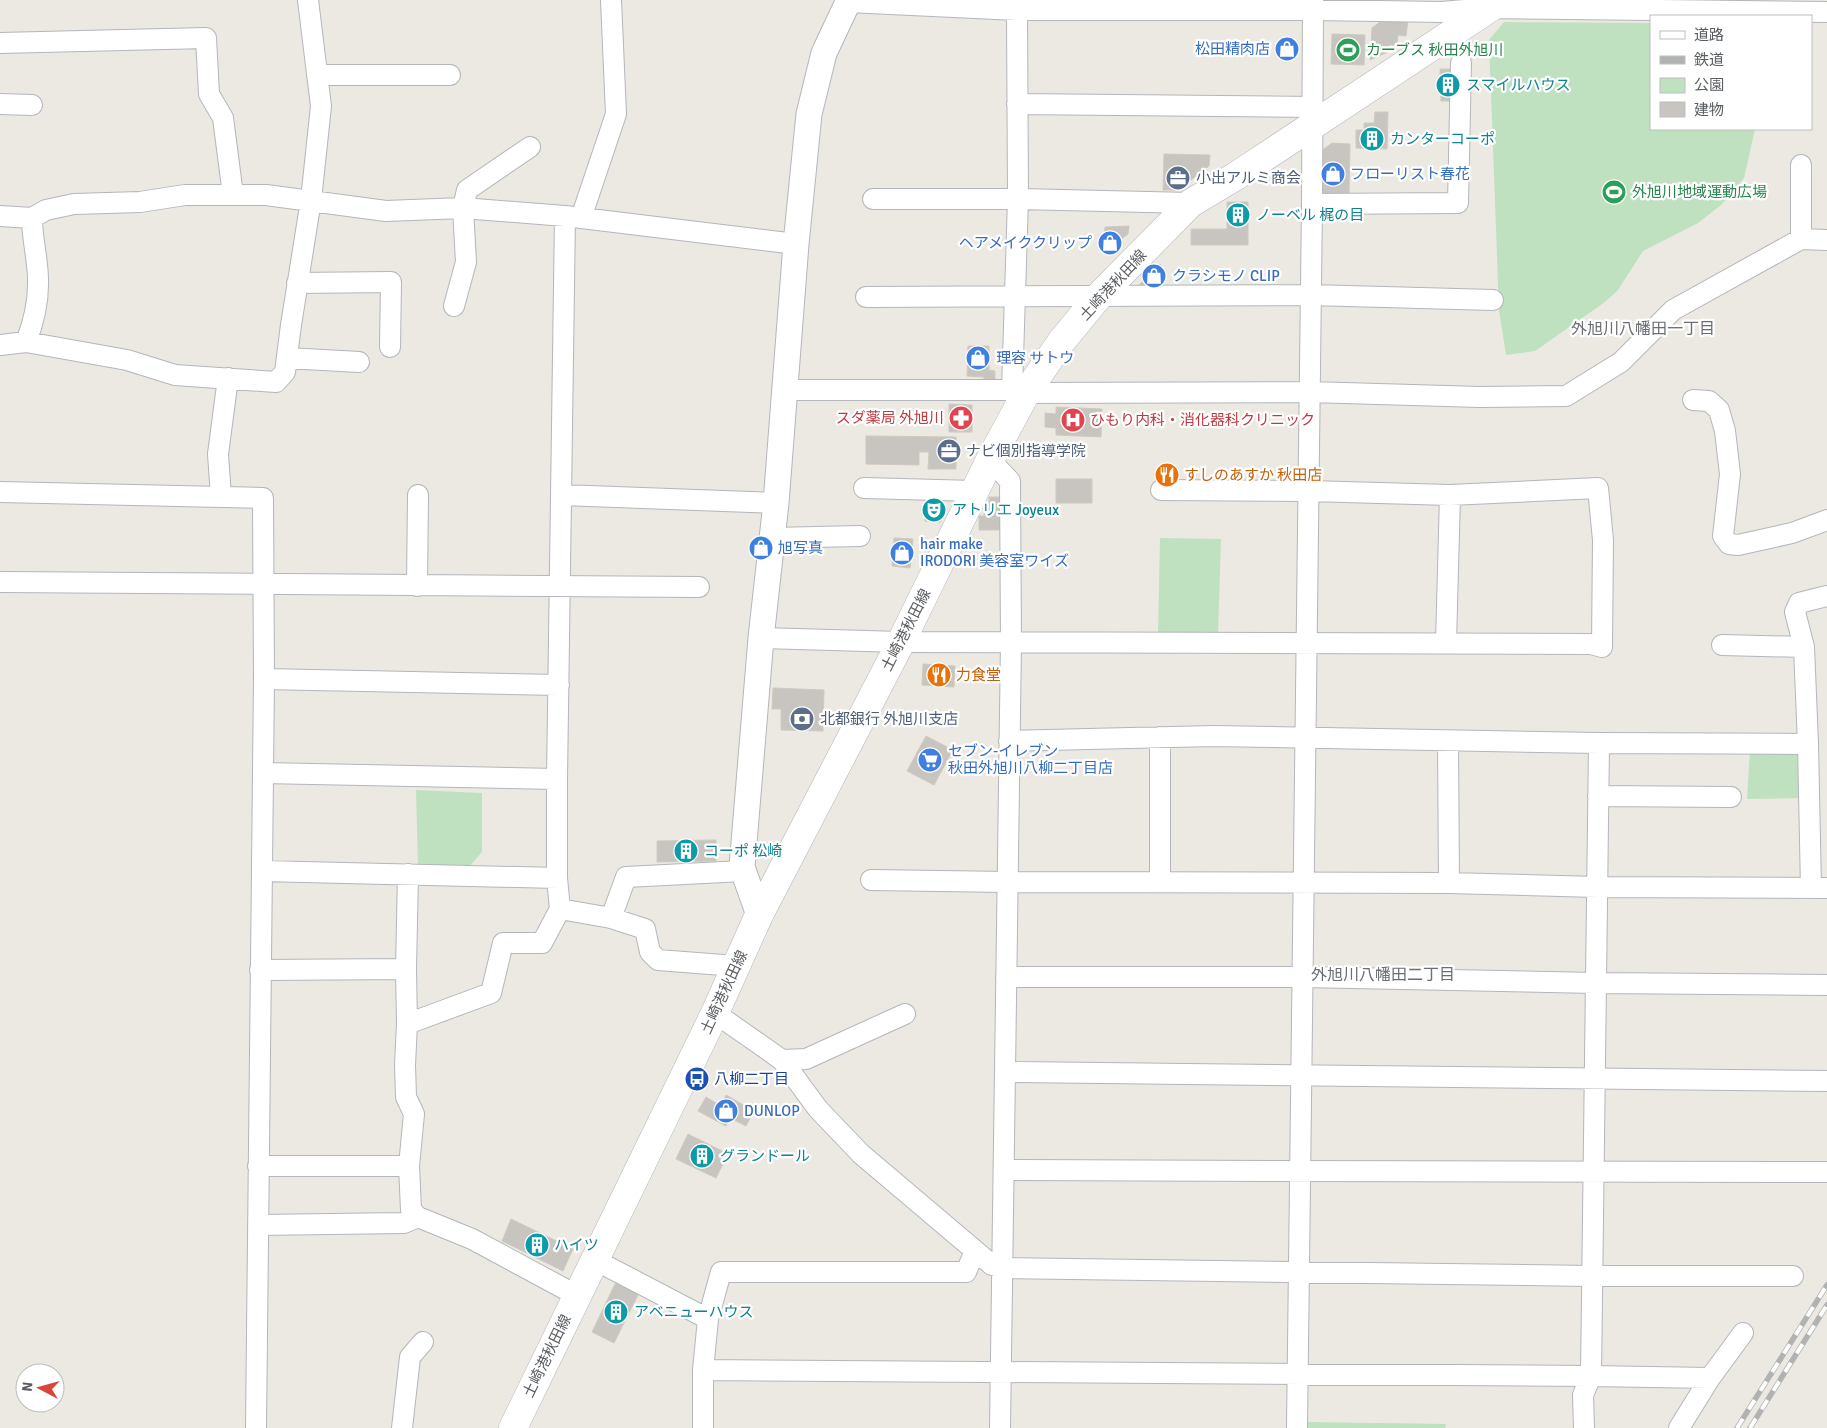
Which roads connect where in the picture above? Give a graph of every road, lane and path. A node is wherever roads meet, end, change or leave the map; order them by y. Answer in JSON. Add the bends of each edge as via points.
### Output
{"nodes":[{"id":1,"x":308,"y":0,"type":"edge"},
{"id":2,"x":611,"y":0,"type":"edge"},
{"id":3,"x":848,"y":1,"type":"edge"},
{"id":4,"x":1492,"y":3,"type":"edge"},
{"id":5,"x":1240,"y":5,"type":"edge"},
{"id":6,"x":1313,"y":5,"type":"edge"},
{"id":7,"x":1017,"y":10,"type":"junction"},
{"id":8,"x":1827,"y":12,"type":"edge"},
{"id":9,"x":0,"y":43,"type":"edge"},
{"id":10,"x":1461,"y":63,"type":"dead end"},
{"id":11,"x":317,"y":75,"type":"junction"},
{"id":12,"x":450,"y":76,"type":"dead end"},
{"id":13,"x":0,"y":104,"type":"edge"},
{"id":14,"x":1017,"y":104,"type":"junction"},
{"id":15,"x":32,"y":105,"type":"dead end"},
{"id":16,"x":1313,"y":117,"type":"junction"},
{"id":17,"x":530,"y":147,"type":"dead end"},
{"id":18,"x":1801,"y":165,"type":"dead end"},
{"id":19,"x":233,"y":195,"type":"junction"},
{"id":20,"x":873,"y":199,"type":"dead end"},
{"id":21,"x":1018,"y":199,"type":"junction"},
{"id":22,"x":311,"y":200,"type":"junction"},
{"id":23,"x":1191,"y":203,"type":"junction"},
{"id":24,"x":1312,"y":204,"type":"junction"},
{"id":25,"x":463,"y":208,"type":"junction"},
{"id":26,"x":0,"y":216,"type":"edge"},
{"id":27,"x":573,"y":217,"type":"junction"},
{"id":28,"x":32,"y":218,"type":"junction"},
{"id":29,"x":1802,"y":239,"type":"junction"},
{"id":30,"x":1827,"y":240,"type":"edge"},
{"id":31,"x":796,"y":244,"type":"junction"},
{"id":32,"x":298,"y":283,"type":"junction"},
{"id":33,"x":1311,"y":295,"type":"junction"},
{"id":34,"x":866,"y":297,"type":"dead end"},
{"id":35,"x":1098,"y":297,"type":"junction"},
{"id":36,"x":1015,"y":298,"type":"junction"},
{"id":37,"x":1494,"y":300,"type":"dead end"},
{"id":38,"x":454,"y":306,"type":"dead end"},
{"id":39,"x":26,"y":342,"type":"junction"},
{"id":40,"x":0,"y":344,"type":"edge"},
{"id":41,"x":390,"y":347,"type":"dead end"},
{"id":42,"x":287,"y":358,"type":"junction"},
{"id":43,"x":359,"y":362,"type":"dead end"},
{"id":44,"x":228,"y":378,"type":"junction"},
{"id":45,"x":785,"y":390,"type":"junction"},
{"id":46,"x":1019,"y":392,"type":"junction"},
{"id":47,"x":1310,"y":392,"type":"junction"},
{"id":48,"x":1693,"y":400,"type":"dead end"},
{"id":49,"x":990,"y":460,"type":"junction"},
{"id":50,"x":864,"y":488,"type":"dead end"},
{"id":51,"x":1161,"y":490,"type":"dead end"},
{"id":52,"x":974,"y":491,"type":"junction"},
{"id":53,"x":1309,"y":491,"type":"junction"},
{"id":54,"x":0,"y":492,"type":"edge"},
{"id":55,"x":418,"y":494,"type":"dead end"},
{"id":56,"x":562,"y":495,"type":"junction"},
{"id":57,"x":1450,"y":495,"type":"junction"},
{"id":58,"x":221,"y":497,"type":"junction"},
{"id":59,"x":776,"y":502,"type":"junction"},
{"id":60,"x":1827,"y":520,"type":"edge"},
{"id":61,"x":860,"y":536,"type":"dead end"},
{"id":62,"x":772,"y":538,"type":"junction"},
{"id":63,"x":0,"y":582,"type":"edge"},
{"id":64,"x":264,"y":585,"type":"junction"},
{"id":65,"x":417,"y":586,"type":"junction"},
{"id":66,"x":561,"y":587,"type":"junction"},
{"id":67,"x":698,"y":587,"type":"dead end"},
{"id":68,"x":1827,"y":596,"type":"edge"},
{"id":69,"x":761,"y":638,"type":"junction"},
{"id":70,"x":901,"y":642,"type":"junction"},
{"id":71,"x":1011,"y":642,"type":"junction"},
{"id":72,"x":1307,"y":642,"type":"junction"},
{"id":73,"x":1446,"y":643,"type":"junction"},
{"id":74,"x":1722,"y":645,"type":"dead end"},
{"id":75,"x":1804,"y":647,"type":"junction"},
{"id":76,"x":264,"y":679,"type":"junction"},
{"id":77,"x":559,"y":685,"type":"junction"},
{"id":78,"x":1160,"y":737,"type":"junction"},
{"id":79,"x":1306,"y":738,"type":"junction"},
{"id":80,"x":1009,"y":740,"type":"junction"},
{"id":81,"x":1448,"y":740,"type":"junction"},
{"id":82,"x":1599,"y":743,"type":"junction"},
{"id":83,"x":1808,"y":744,"type":"junction"},
{"id":84,"x":263,"y":773,"type":"junction"},
{"id":85,"x":557,"y":779,"type":"junction"},
{"id":86,"x":1598,"y":796,"type":"junction"},
{"id":87,"x":1818,"y":796,"type":"edge"},
{"id":88,"x":1731,"y":797,"type":"dead end"},
{"id":89,"x":262,"y":871,"type":"junction"},
{"id":90,"x":743,"y":871,"type":"junction"},
{"id":91,"x":408,"y":874,"type":"junction"},
{"id":92,"x":557,"y":878,"type":"junction"},
{"id":93,"x":871,"y":880,"type":"dead end"},
{"id":94,"x":1007,"y":882,"type":"junction"},
{"id":95,"x":1160,"y":882,"type":"junction"},
{"id":96,"x":1304,"y":882,"type":"junction"},
{"id":97,"x":1449,"y":883,"type":"junction"},
{"id":98,"x":1597,"y":886,"type":"junction"},
{"id":99,"x":1819,"y":888,"type":"edge"},
{"id":100,"x":560,"y":909,"type":"junction"},
{"id":101,"x":759,"y":915,"type":"junction"},
{"id":102,"x":611,"y":918,"type":"junction"},
{"id":103,"x":736,"y":966,"type":"junction"},
{"id":104,"x":406,"y":969,"type":"junction"},
{"id":105,"x":260,"y":970,"type":"junction"},
{"id":106,"x":1006,"y":977,"type":"junction"},
{"id":107,"x":1303,"y":977,"type":"junction"},
{"id":108,"x":1596,"y":983,"type":"junction"},
{"id":109,"x":1827,"y":985,"type":"edge"},
{"id":110,"x":715,"y":1013,"type":"junction"},
{"id":111,"x":905,"y":1014,"type":"dead end"},
{"id":112,"x":407,"y":1024,"type":"junction"},
{"id":113,"x":782,"y":1060,"type":"junction"},
{"id":114,"x":1005,"y":1072,"type":"junction"},
{"id":115,"x":1302,"y":1075,"type":"junction"},
{"id":116,"x":1595,"y":1079,"type":"junction"},
{"id":117,"x":1827,"y":1081,"type":"edge"},
{"id":118,"x":258,"y":1166,"type":"junction"},
{"id":119,"x":410,"y":1166,"type":"junction"},
{"id":120,"x":1004,"y":1170,"type":"junction"},
{"id":121,"x":1301,"y":1170,"type":"junction"},
{"id":122,"x":1827,"y":1172,"type":"edge"},
{"id":123,"x":1594,"y":1173,"type":"junction"},
{"id":124,"x":418,"y":1217,"type":"junction"},
{"id":125,"x":258,"y":1225,"type":"junction"},
{"id":126,"x":976,"y":1251,"type":"junction"},
{"id":127,"x":595,"y":1260,"type":"junction"},
{"id":128,"x":1002,"y":1268,"type":"junction"},
{"id":129,"x":1299,"y":1272,"type":"junction"},
{"id":130,"x":1592,"y":1276,"type":"junction"},
{"id":131,"x":1793,"y":1276,"type":"dead end"},
{"id":132,"x":576,"y":1295,"type":"junction"},
{"id":133,"x":708,"y":1319,"type":"junction"},
{"id":134,"x":1743,"y":1333,"type":"dead end"},
{"id":135,"x":423,"y":1342,"type":"dead end"},
{"id":136,"x":703,"y":1370,"type":"junction"},
{"id":137,"x":1001,"y":1372,"type":"junction"},
{"id":138,"x":1298,"y":1374,"type":"junction"},
{"id":139,"x":1591,"y":1376,"type":"junction"},
{"id":140,"x":1710,"y":1378,"type":"junction"},
{"id":141,"x":256,"y":1428,"type":"edge"},
{"id":142,"x":402,"y":1428,"type":"edge"},
{"id":143,"x":513,"y":1428,"type":"edge"},
{"id":144,"x":703,"y":1428,"type":"edge"},
{"id":145,"x":1000,"y":1428,"type":"edge"},
{"id":146,"x":1297,"y":1428,"type":"edge"},
{"id":147,"x":1584,"y":1428,"type":"edge"},
{"id":148,"x":1679,"y":1428,"type":"edge"}],
"edges":[{"from":1,"to":11,"type":"street"},
{"from":2,"to":27,"type":"street","via":[[616,114]]},
{"from":3,"to":7,"type":"street"},
{"from":3,"to":31,"type":"street","via":[[824,53],[809,114]]},
{"from":4,"to":6,"type":"street","via":[[1441,12]]},
{"from":4,"to":8,"type":"street"},
{"from":4,"to":16,"type":"main road","name":"土崎港秋田線"},
{"from":5,"to":6,"type":"street"},
{"from":5,"to":7,"type":"street"},
{"from":6,"to":16,"type":"street"},
{"from":7,"to":14,"type":"street"},
{"from":9,"to":19,"type":"street","via":[[206,38],[209,94],[224,118]]},
{"from":10,"to":24,"type":"street","via":[[1458,203]]},
{"from":11,"to":12,"type":"street"},
{"from":11,"to":22,"type":"street","via":[[321,106]]},
{"from":13,"to":15,"type":"street"},
{"from":14,"to":16,"type":"street"},
{"from":14,"to":21,"type":"street"},
{"from":16,"to":23,"type":"main road","name":"土崎港秋田線"},
{"from":16,"to":24,"type":"street"},
{"from":17,"to":25,"type":"street","via":[[467,190]]},
{"from":18,"to":29,"type":"street"},
{"from":19,"to":22,"type":"street"},
{"from":19,"to":28,"type":"street","via":[[185,195],[140,202],[74,204],[46,210]]},
{"from":20,"to":21,"type":"street"},
{"from":21,"to":23,"type":"street"},
{"from":21,"to":36,"type":"street"},
{"from":22,"to":25,"type":"street","via":[[386,211]]},
{"from":22,"to":32,"type":"street"},
{"from":23,"to":35,"type":"main road","name":"土崎港秋田線"},
{"from":24,"to":33,"type":"street"},
{"from":25,"to":27,"type":"street"},
{"from":25,"to":38,"type":"street","via":[[466,262]]},
{"from":26,"to":28,"type":"street"},
{"from":27,"to":31,"type":"street"},
{"from":27,"to":56,"type":"street"},
{"from":28,"to":39,"type":"street","via":[[38,284],[34,321]]},
{"from":29,"to":30,"type":"street"},
{"from":29,"to":47,"type":"street","via":[[1673,310],[1621,362],[1566,396]]},
{"from":31,"to":45,"type":"street"},
{"from":32,"to":41,"type":"street","via":[[391,282]]},
{"from":32,"to":42,"type":"street"},
{"from":33,"to":35,"type":"street"},
{"from":33,"to":37,"type":"street"},
{"from":33,"to":47,"type":"street"},
{"from":34,"to":36,"type":"street"},
{"from":35,"to":36,"type":"street"},
{"from":35,"to":46,"type":"main road","name":"土崎港秋田線"},
{"from":36,"to":46,"type":"street"},
{"from":39,"to":40,"type":"street"},
{"from":39,"to":44,"type":"street","via":[[127,360],[175,375]]},
{"from":42,"to":43,"type":"street"},
{"from":42,"to":44,"type":"street","via":[[285,372],[276,382]]},
{"from":44,"to":58,"type":"street","via":[[218,454]]},
{"from":45,"to":46,"type":"street"},
{"from":45,"to":59,"type":"street"},
{"from":46,"to":47,"type":"street"},
{"from":46,"to":49,"type":"main road","name":"土崎港秋田線"},
{"from":47,"to":53,"type":"street"},
{"from":48,"to":60,"type":"street","via":[[1709,401],[1719,410],[1725,432],[1730,474],[1723,536],[1729,544],[1738,545],[1792,533]]},
{"from":49,"to":52,"type":"main road","name":"土崎港秋田線"},
{"from":49,"to":71,"type":"street","via":[[1010,481]]},
{"from":50,"to":52,"type":"street"},
{"from":51,"to":53,"type":"street"},
{"from":52,"to":70,"type":"main road","name":"土崎港秋田線"},
{"from":53,"to":57,"type":"street"},
{"from":53,"to":72,"type":"street"},
{"from":54,"to":58,"type":"street"},
{"from":55,"to":65,"type":"street"},
{"from":56,"to":59,"type":"street"},
{"from":56,"to":66,"type":"street"},
{"from":57,"to":73,"type":"street"},
{"from":57,"to":73,"type":"street","via":[[1598,488],[1603,540],[1602,646]]},
{"from":58,"to":64,"type":"street","via":[[263,498]]},
{"from":59,"to":62,"type":"street"},
{"from":61,"to":62,"type":"street"},
{"from":62,"to":69,"type":"street"},
{"from":63,"to":64,"type":"street"},
{"from":64,"to":65,"type":"street"},
{"from":64,"to":76,"type":"street"},
{"from":65,"to":66,"type":"street"},
{"from":66,"to":67,"type":"street"},
{"from":66,"to":77,"type":"street"},
{"from":68,"to":75,"type":"street","via":[[1799,603],[1795,612]]},
{"from":69,"to":70,"type":"street"},
{"from":69,"to":90,"type":"street"},
{"from":70,"to":71,"type":"street"},
{"from":70,"to":101,"type":"main road","name":"土崎港秋田線"},
{"from":71,"to":72,"type":"street"},
{"from":71,"to":80,"type":"street"},
{"from":72,"to":73,"type":"street"},
{"from":72,"to":79,"type":"street"},
{"from":74,"to":75,"type":"street"},
{"from":75,"to":83,"type":"street"},
{"from":76,"to":77,"type":"street"},
{"from":76,"to":84,"type":"street"},
{"from":77,"to":85,"type":"street"},
{"from":78,"to":79,"type":"street"},
{"from":78,"to":80,"type":"street"},
{"from":78,"to":95,"type":"street"},
{"from":79,"to":81,"type":"street"},
{"from":79,"to":96,"type":"street"},
{"from":80,"to":94,"type":"street"},
{"from":81,"to":82,"type":"street"},
{"from":81,"to":97,"type":"street"},
{"from":82,"to":83,"type":"street"},
{"from":82,"to":86,"type":"street"},
{"from":83,"to":87,"type":"street"},
{"from":84,"to":85,"type":"street"},
{"from":84,"to":89,"type":"street"},
{"from":85,"to":92,"type":"street"},
{"from":86,"to":88,"type":"street"},
{"from":86,"to":98,"type":"street"},
{"from":87,"to":99,"type":"street"},
{"from":89,"to":91,"type":"street"},
{"from":89,"to":105,"type":"street"},
{"from":90,"to":101,"type":"street"},
{"from":90,"to":102,"type":"street","via":[[626,877]]},
{"from":91,"to":92,"type":"street"},
{"from":91,"to":104,"type":"street"},
{"from":92,"to":100,"type":"street"},
{"from":93,"to":94,"type":"street"},
{"from":94,"to":95,"type":"street"},
{"from":94,"to":106,"type":"street"},
{"from":95,"to":96,"type":"street"},
{"from":96,"to":97,"type":"street"},
{"from":96,"to":107,"type":"street"},
{"from":97,"to":98,"type":"street"},
{"from":98,"to":99,"type":"street"},
{"from":98,"to":108,"type":"street"},
{"from":100,"to":102,"type":"street"},
{"from":100,"to":112,"type":"street","via":[[542,943],[503,943],[491,993]]},
{"from":101,"to":103,"type":"main road","name":"土崎港秋田線"},
{"from":102,"to":103,"type":"street","via":[[645,929],[650,952],[658,960]]},
{"from":103,"to":110,"type":"main road","name":"土崎港秋田線"},
{"from":104,"to":105,"type":"street"},
{"from":104,"to":112,"type":"street"},
{"from":105,"to":118,"type":"street"},
{"from":106,"to":107,"type":"street"},
{"from":106,"to":114,"type":"street"},
{"from":107,"to":108,"type":"street"},
{"from":107,"to":115,"type":"street"},
{"from":108,"to":109,"type":"street"},
{"from":108,"to":116,"type":"street"},
{"from":110,"to":113,"type":"street"},
{"from":110,"to":127,"type":"main road","name":"土崎港秋田線"},
{"from":111,"to":113,"type":"street","via":[[806,1059]]},
{"from":112,"to":119,"type":"street","via":[[406,1097],[414,1114]]},
{"from":113,"to":126,"type":"street","via":[[818,1110],[861,1154]]},
{"from":114,"to":115,"type":"street"},
{"from":114,"to":120,"type":"street"},
{"from":115,"to":116,"type":"street"},
{"from":115,"to":121,"type":"street"},
{"from":116,"to":117,"type":"street"},
{"from":116,"to":123,"type":"street"},
{"from":118,"to":119,"type":"street"},
{"from":118,"to":125,"type":"street"},
{"from":119,"to":124,"type":"street","via":[[411,1210]]},
{"from":120,"to":121,"type":"street"},
{"from":120,"to":128,"type":"street"},
{"from":121,"to":123,"type":"street"},
{"from":121,"to":129,"type":"street"},
{"from":122,"to":123,"type":"street"},
{"from":123,"to":130,"type":"street"},
{"from":124,"to":125,"type":"street","via":[[404,1223]]},
{"from":124,"to":132,"type":"street","via":[[472,1239]]},
{"from":125,"to":141,"type":"street"},
{"from":126,"to":128,"type":"street","via":[[992,1265]]},
{"from":126,"to":133,"type":"street","via":[[966,1272],[721,1272]]},
{"from":127,"to":132,"type":"main road","name":"土崎港秋田線"},
{"from":127,"to":133,"type":"street"},
{"from":128,"to":129,"type":"street"},
{"from":128,"to":137,"type":"street"},
{"from":129,"to":130,"type":"street"},
{"from":129,"to":138,"type":"street"},
{"from":130,"to":131,"type":"street"},
{"from":130,"to":139,"type":"street"},
{"from":132,"to":143,"type":"main road","name":"土崎港秋田線"},
{"from":133,"to":136,"type":"street"},
{"from":134,"to":140,"type":"street"},
{"from":135,"to":142,"type":"street","via":[[410,1357]]},
{"from":136,"to":137,"type":"street"},
{"from":136,"to":144,"type":"street"},
{"from":137,"to":138,"type":"street"},
{"from":137,"to":145,"type":"street"},
{"from":138,"to":139,"type":"street"},
{"from":138,"to":146,"type":"street"},
{"from":139,"to":140,"type":"street"},
{"from":139,"to":147,"type":"street","via":[[1584,1394]]},
{"from":140,"to":148,"type":"street"}]}
